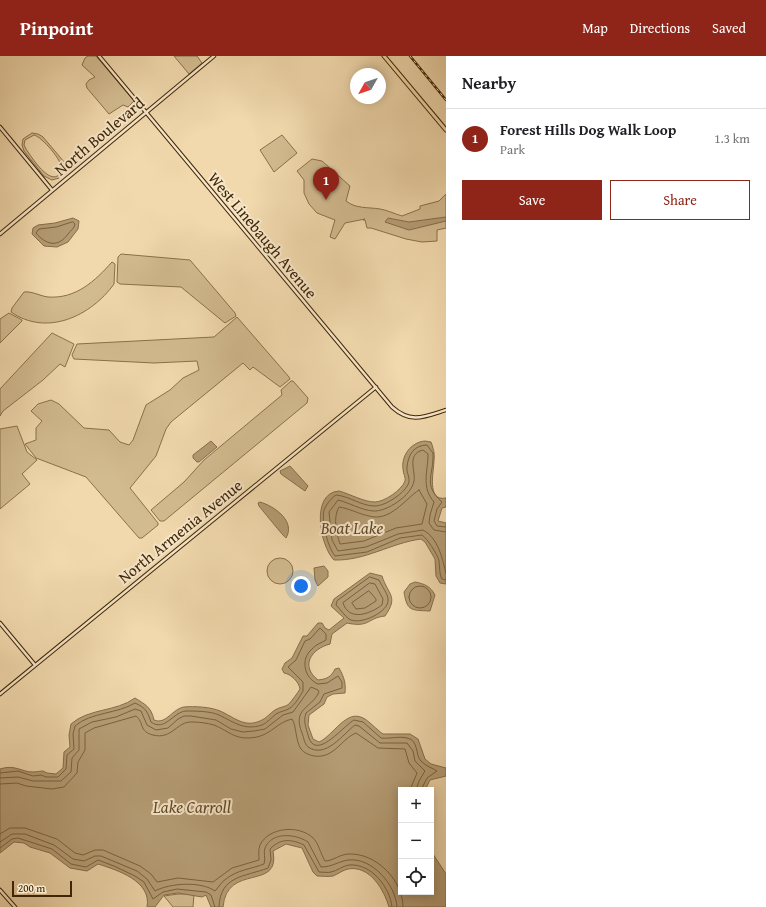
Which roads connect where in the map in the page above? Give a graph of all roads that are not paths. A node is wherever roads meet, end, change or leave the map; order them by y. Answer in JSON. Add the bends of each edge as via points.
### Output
{"nodes":[{"id":1,"x":99,"y":56,"type":"edge"},
{"id":2,"x":214,"y":56,"type":"edge"},
{"id":3,"x":384,"y":56,"type":"edge"},
{"id":4,"x":146,"y":112,"type":"junction"},
{"id":5,"x":0,"y":127,"type":"edge"},
{"id":6,"x":446,"y":130,"type":"edge"},
{"id":7,"x":52,"y":190,"type":"junction"},
{"id":8,"x":0,"y":234,"type":"edge"},
{"id":9,"x":376,"y":387,"type":"junction"},
{"id":10,"x":446,"y":410,"type":"edge"},
{"id":11,"x":0,"y":623,"type":"edge"},
{"id":12,"x":35,"y":665,"type":"junction"},
{"id":13,"x":0,"y":694,"type":"edge"},
{"id":14,"x":0,"y":890,"type":"edge"},
{"id":15,"x":14,"y":907,"type":"edge"}],
"edges":[{"from":1,"to":4,"type":"street","name":"West Linebaugh Avenue"},
{"from":2,"to":4,"type":"street","name":"North Boulevard"},
{"from":3,"to":6,"type":"main road"},
{"from":4,"to":7,"type":"street","name":"North Boulevard"},
{"from":4,"to":9,"type":"street","name":"West Linebaugh Avenue"},
{"from":5,"to":7,"type":"street"},
{"from":7,"to":8,"type":"street","name":"North Boulevard"},
{"from":9,"to":10,"type":"street","name":"West Linebaugh Avenue","via":[[396,410],[406,417],[417,418]]},
{"from":9,"to":12,"type":"street","name":"North Armenia Avenue"},
{"from":11,"to":12,"type":"street"},
{"from":12,"to":13,"type":"street","name":"North Armenia Avenue"},
{"from":14,"to":15,"type":"street"}]}
